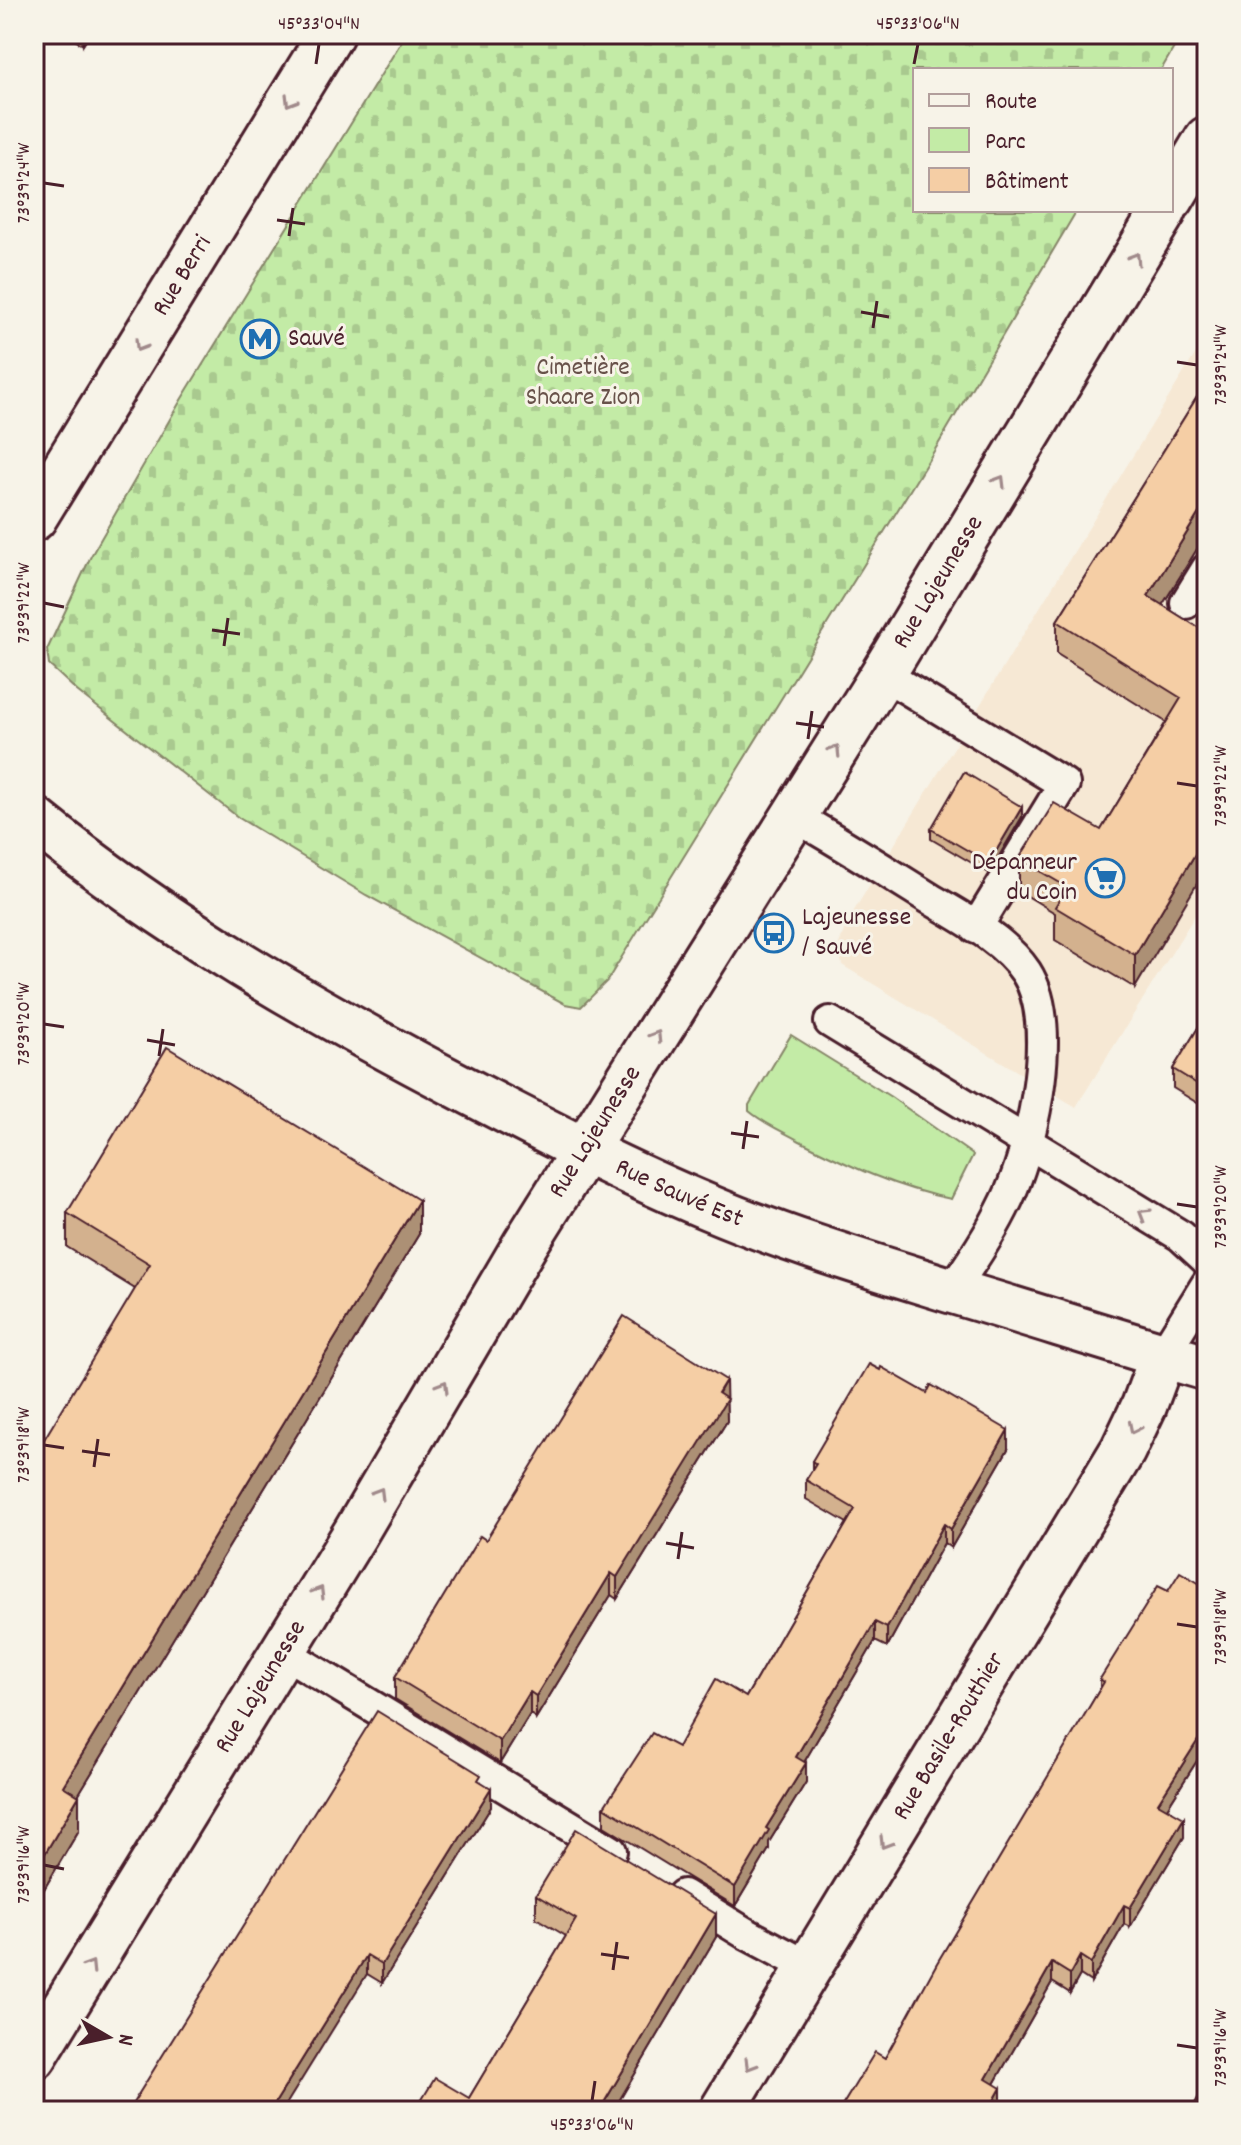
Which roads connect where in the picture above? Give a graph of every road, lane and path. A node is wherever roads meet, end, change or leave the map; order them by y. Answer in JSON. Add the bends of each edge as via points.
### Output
{"nodes":[{"id":1,"x":331,"y":34,"type":"edge"},
{"id":2,"x":1207,"y":139,"type":"edge"},
{"id":3,"x":1173,"y":196,"type":"edge"},
{"id":4,"x":1163,"y":212,"type":"edge"},
{"id":5,"x":34,"y":518,"type":"edge"},
{"id":6,"x":1207,"y":569,"type":"edge"},
{"id":7,"x":1186,"y":603,"type":"dead end"},
{"id":8,"x":883,"y":674,"type":"junction"},
{"id":9,"x":794,"y":816,"type":"junction"},
{"id":10,"x":34,"y":819,"type":"edge"},
{"id":11,"x":976,"y":928,"type":"junction"},
{"id":12,"x":830,"y":1022,"type":"dead end"},
{"id":13,"x":1027,"y":1144,"type":"junction"},
{"id":14,"x":584,"y":1150,"type":"junction"},
{"id":15,"x":1207,"y":1260,"type":"edge"},
{"id":16,"x":1207,"y":1284,"type":"edge"},
{"id":17,"x":952,"y":1290,"type":"junction"},
{"id":18,"x":1163,"y":1355,"type":"junction"},
{"id":19,"x":1207,"y":1368,"type":"edge"},
{"id":20,"x":283,"y":1652,"type":"junction"},
{"id":21,"x":809,"y":1967,"type":"junction"},
{"id":22,"x":34,"y":2057,"type":"edge"},
{"id":23,"x":722,"y":2111,"type":"edge"}],
"edges":[{"from":1,"to":5,"type":"main road","name":"Rue Berri","one_way":true},
{"from":2,"to":3,"type":"main road"},
{"from":8,"to":4,"type":"main road","name":"Rue Lajeunesse","one_way":true},
{"from":6,"to":7,"type":"lane"},
{"from":9,"to":8,"type":"main road","name":"Rue Lajeunesse","one_way":true},
{"from":8,"to":11,"type":"lane","via":[[1064,784]]},
{"from":9,"to":11,"type":"lane"},
{"from":14,"to":9,"type":"main road","name":"Rue Lajeunesse","one_way":true},
{"from":10,"to":14,"type":"main road","name":"Rue Sauvé Est","via":[[97,869],[270,984]]},
{"from":11,"to":13,"type":"lane","via":[[1025,970],[1039,997],[1042,1036]]},
{"from":12,"to":13,"type":"lane"},
{"from":15,"to":13,"type":"lane","one_way":true,"via":[[1181,1236]]},
{"from":13,"to":17,"type":"lane","via":[[1005,1203]]},
{"from":14,"to":17,"type":"main road","name":"Rue Sauvé Est","via":[[709,1208]]},
{"from":20,"to":14,"type":"main road","name":"Rue Lajeunesse","one_way":true},
{"from":16,"to":18,"type":"lane"},
{"from":17,"to":18,"type":"main road","name":"Rue Sauvé Est"},
{"from":18,"to":19,"type":"main road","name":"Rue Sauvé Est"},
{"from":18,"to":21,"type":"main road","name":"Rue Basile-Routhier","one_way":true,"via":[[1123,1450]]},
{"from":20,"to":21,"type":"lane"},
{"from":22,"to":20,"type":"main road","name":"Rue Lajeunesse","one_way":true},
{"from":21,"to":23,"type":"main road","name":"Rue Basile-Routhier","one_way":true}]}
